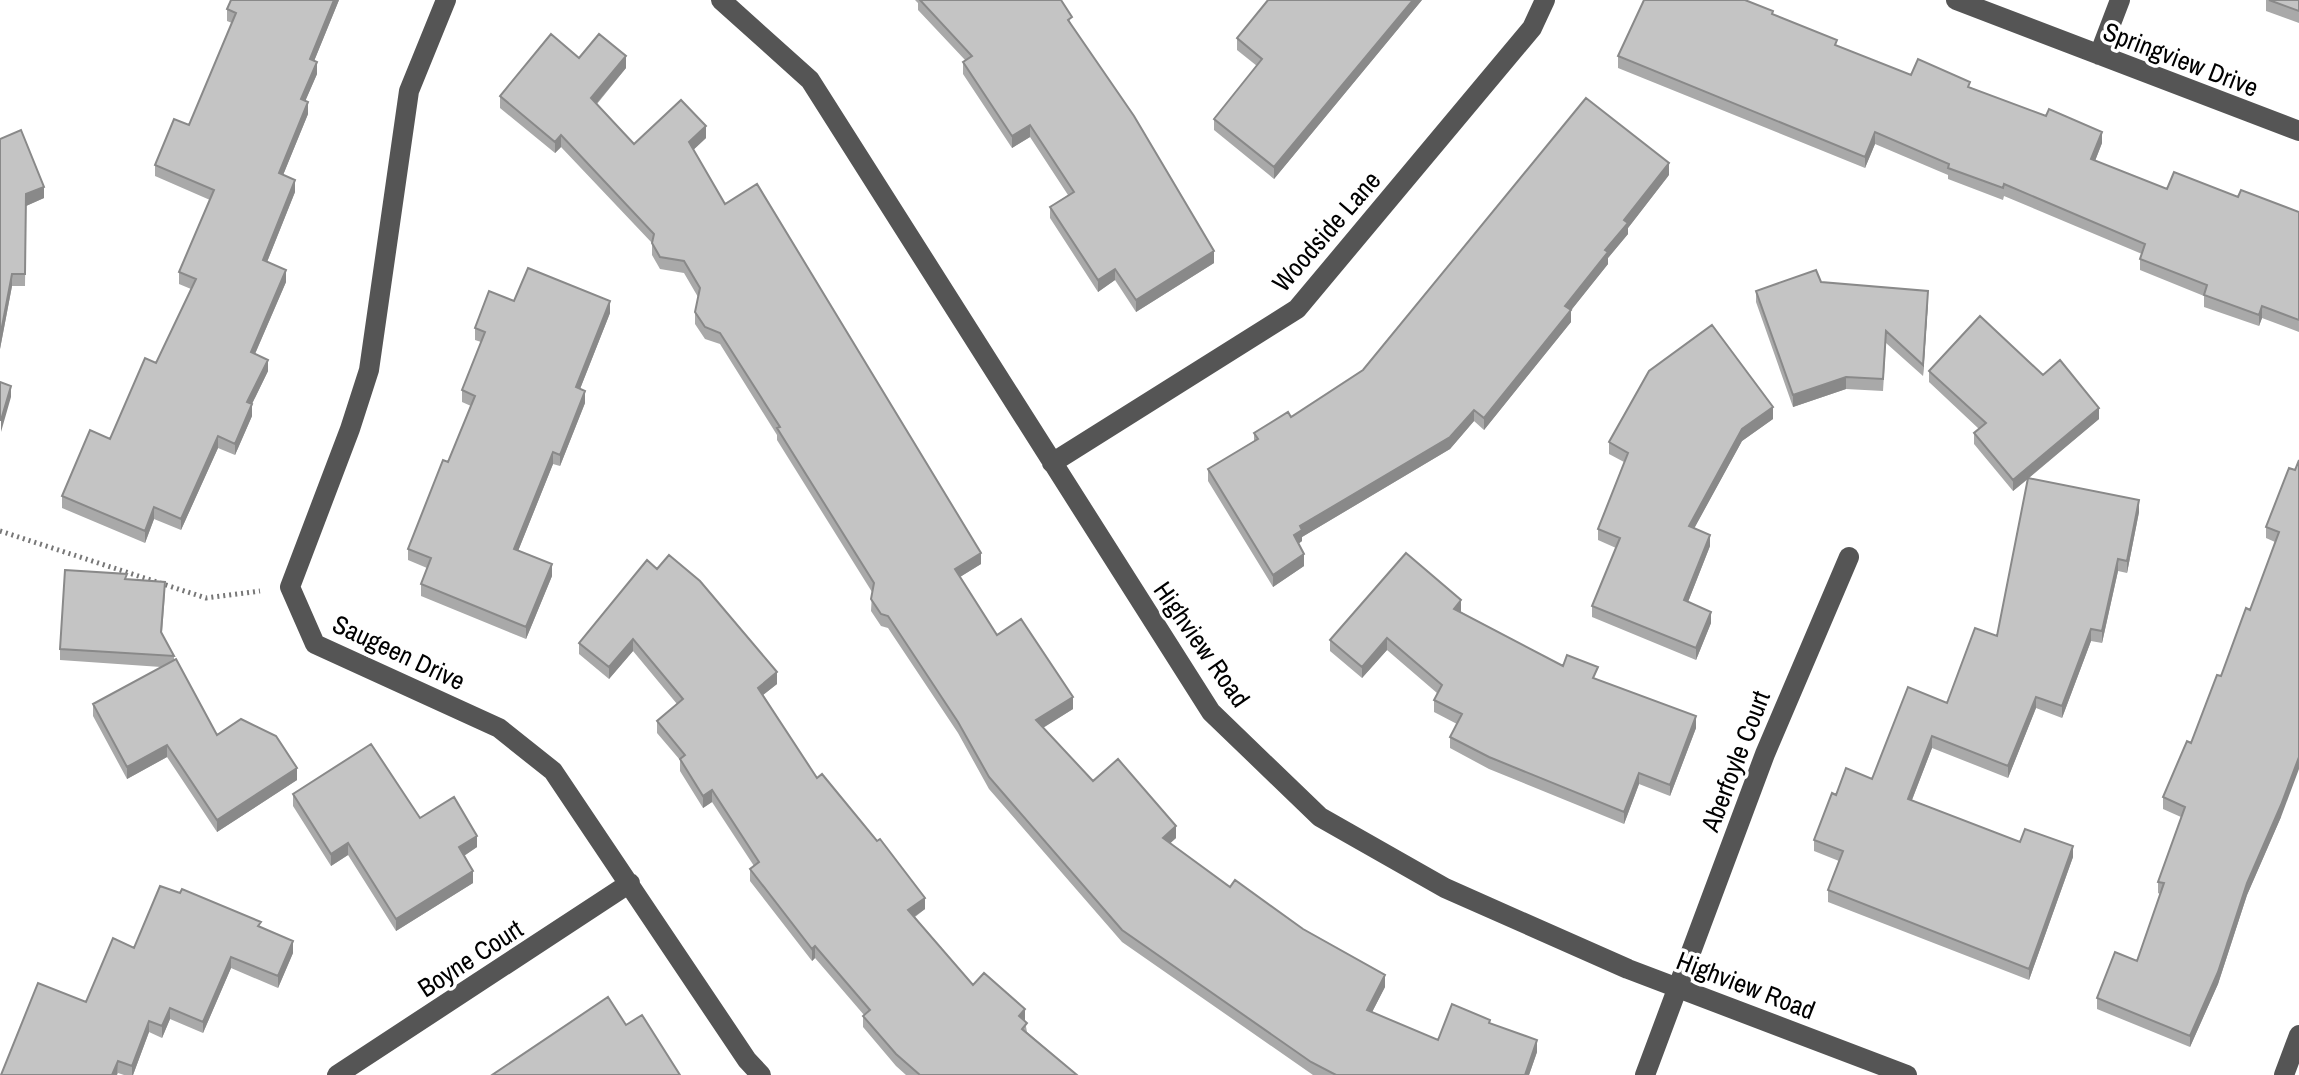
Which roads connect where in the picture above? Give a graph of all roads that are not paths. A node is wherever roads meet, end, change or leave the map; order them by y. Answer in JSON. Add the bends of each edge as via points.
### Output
{"nodes":[{"id":1,"x":446,"y":0,"type":"edge"},
{"id":2,"x":721,"y":0,"type":"edge"},
{"id":3,"x":1545,"y":0,"type":"edge"},
{"id":4,"x":1956,"y":0,"type":"edge"},
{"id":5,"x":2120,"y":0,"type":"edge"},
{"id":6,"x":2099,"y":55,"type":"junction"},
{"id":7,"x":2299,"y":131,"type":"edge"},
{"id":8,"x":1052,"y":463,"type":"junction"},
{"id":9,"x":1849,"y":557,"type":"dead end"},
{"id":10,"x":630,"y":883,"type":"junction"},
{"id":11,"x":1677,"y":986,"type":"junction"},
{"id":12,"x":2299,"y":1035,"type":"edge"},
{"id":13,"x":337,"y":1075,"type":"edge"},
{"id":14,"x":761,"y":1075,"type":"edge"},
{"id":15,"x":1645,"y":1075,"type":"edge"},
{"id":16,"x":1907,"y":1075,"type":"edge"},
{"id":17,"x":2284,"y":1075,"type":"edge"}],
"edges":[{"from":1,"to":10,"type":"street","name":"Saugeen Drive","via":[[409,91],[369,370],[290,587],[315,644],[499,728],[553,771]]},
{"from":2,"to":8,"type":"street","name":"Highview Road","via":[[810,80]]},
{"from":3,"to":8,"type":"street","name":"Woodside Lane","via":[[1532,28],[1297,309]]},
{"from":4,"to":6,"type":"street","name":"Springview Drive"},
{"from":5,"to":6,"type":"street"},
{"from":6,"to":7,"type":"street","name":"Springview Drive"},
{"from":8,"to":11,"type":"street","name":"Highview Road","via":[[1211,712],[1320,817],[1445,888]]},
{"from":9,"to":11,"type":"street","name":"Aberfoyle Court","via":[[1765,754]]},
{"from":10,"to":13,"type":"street","name":"Boyne Court"},
{"from":10,"to":14,"type":"street","name":"Saugeen Drive"},
{"from":11,"to":15,"type":"street","name":"Aberfoyle Court"},
{"from":11,"to":16,"type":"street","name":"Highview Road"},
{"from":12,"to":17,"type":"street"}]}
